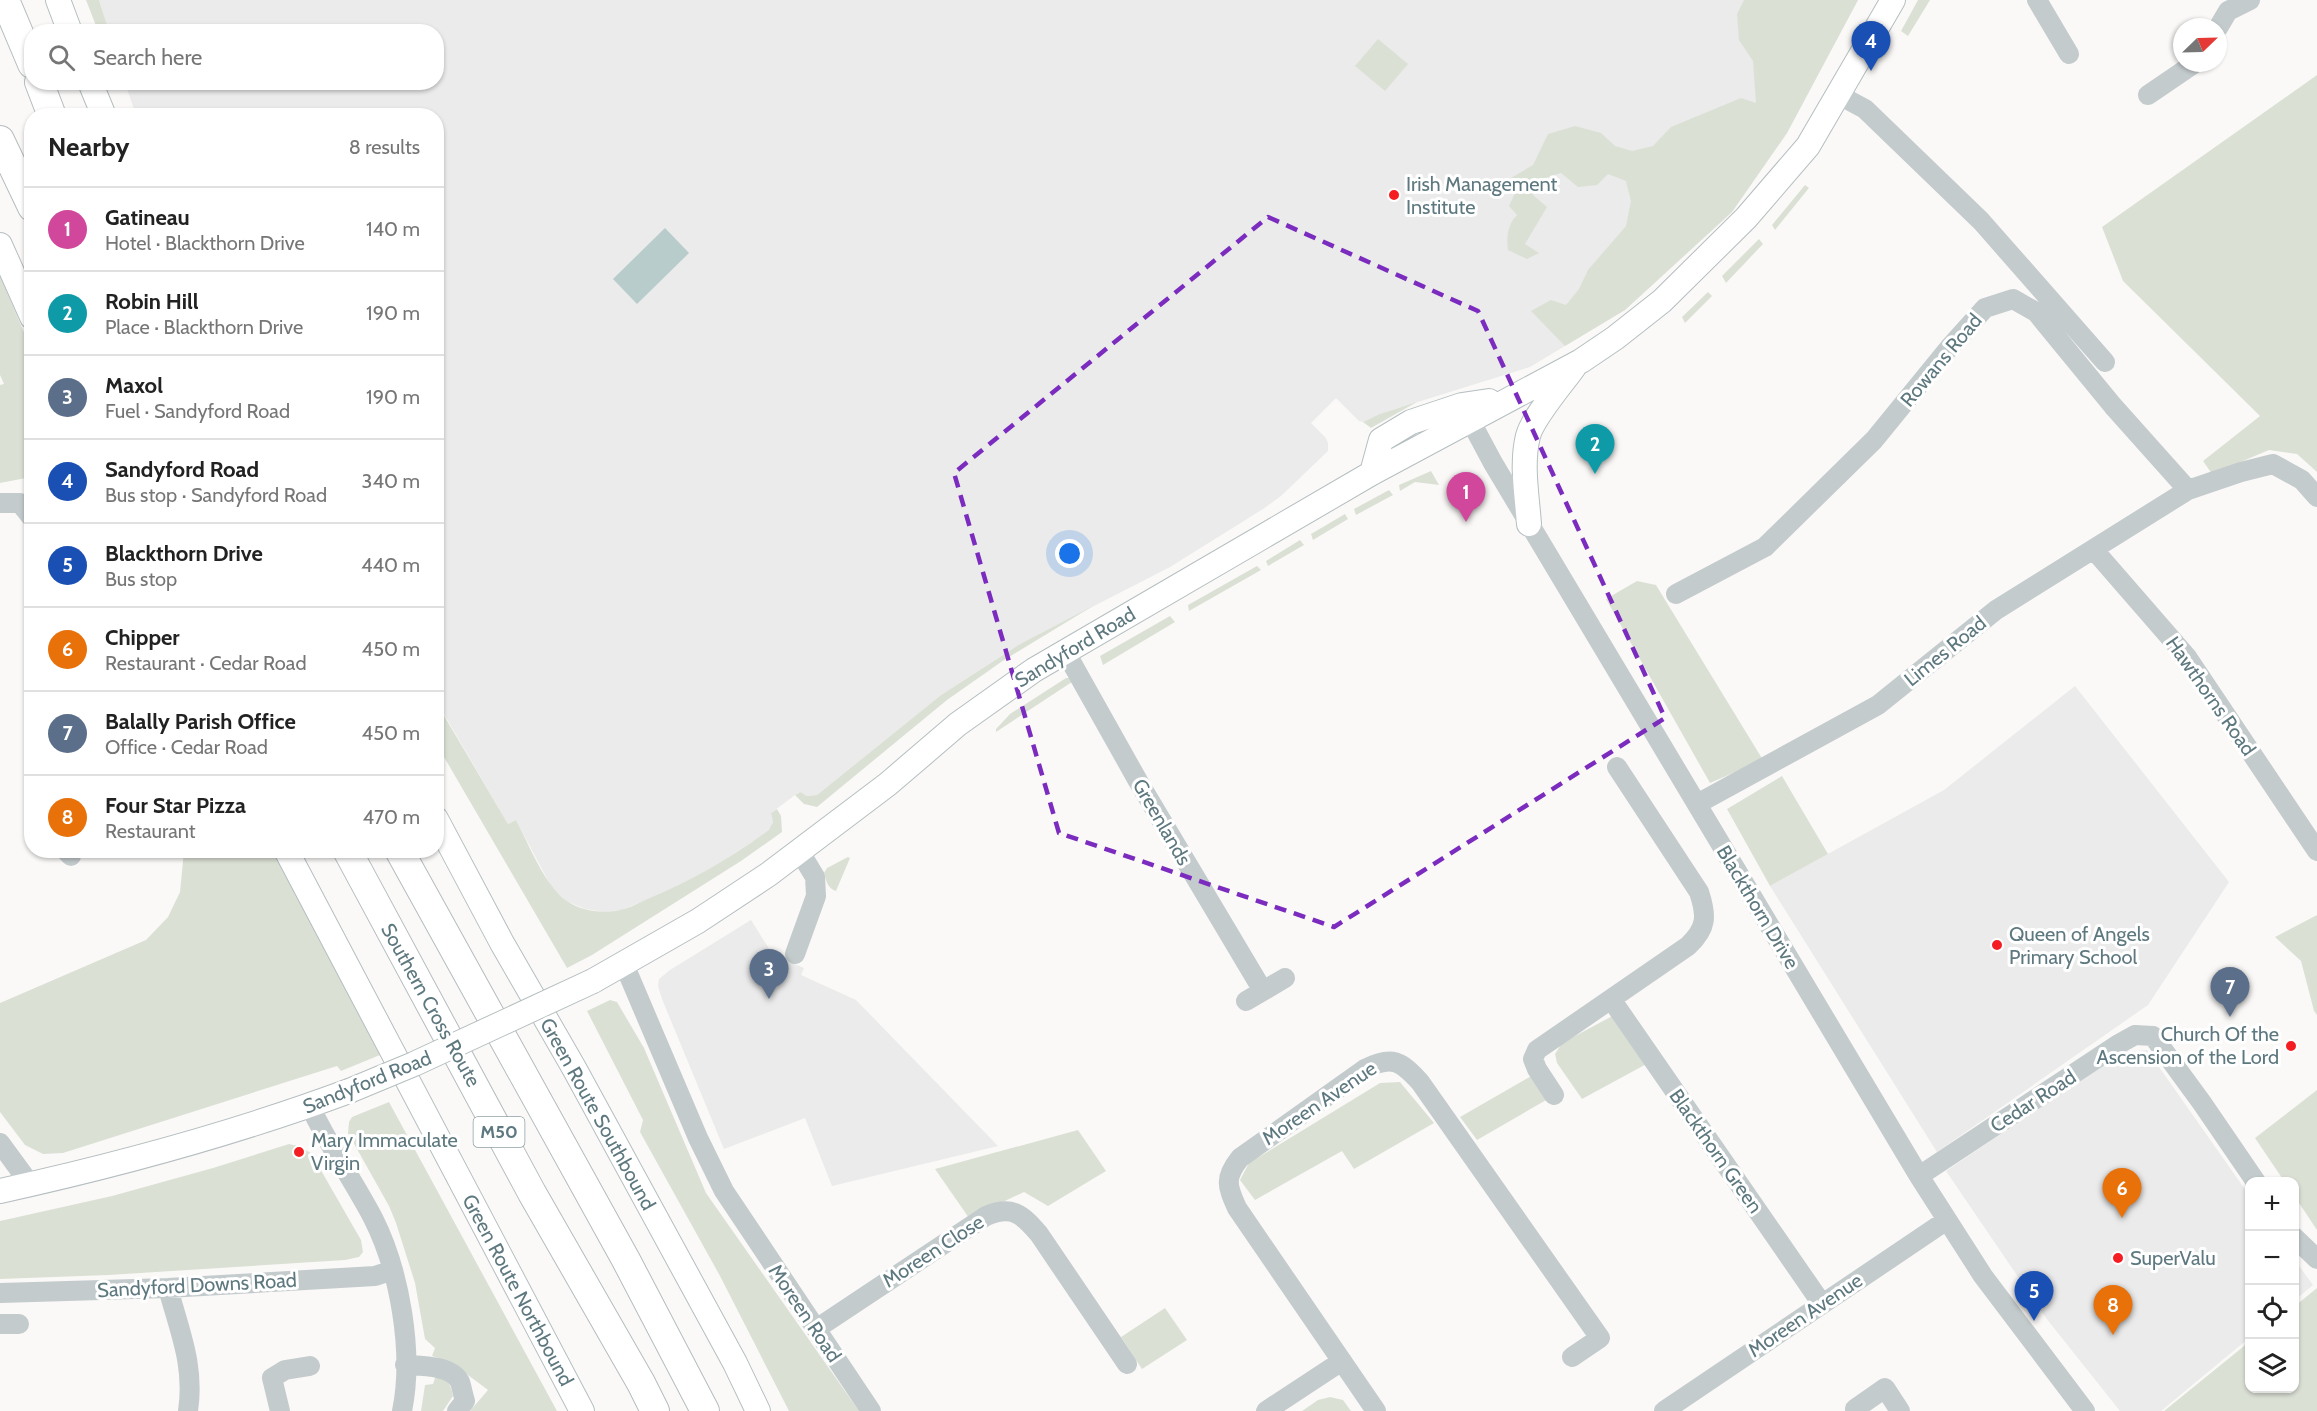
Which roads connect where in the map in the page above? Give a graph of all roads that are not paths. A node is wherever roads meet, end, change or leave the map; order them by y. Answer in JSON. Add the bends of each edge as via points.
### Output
{"nodes":[{"id":1,"x":5,"y":0,"type":"edge"},
{"id":2,"x":58,"y":0,"type":"edge"},
{"id":3,"x":1893,"y":0,"type":"edge"},
{"id":4,"x":2037,"y":0,"type":"edge"},
{"id":5,"x":2250,"y":0,"type":"edge"},
{"id":6,"x":2225,"y":5,"type":"edge"},
{"id":7,"x":67,"y":24,"type":"edge"},
{"id":8,"x":24,"y":45,"type":"edge"},
{"id":9,"x":2069,"y":54,"type":"dead end"},
{"id":10,"x":2182,"y":72,"type":"edge"},
{"id":11,"x":42,"y":90,"type":"edge"},
{"id":12,"x":93,"y":90,"type":"edge"},
{"id":13,"x":1839,"y":95,"type":"junction"},
{"id":14,"x":2148,"y":95,"type":"dead end"},
{"id":15,"x":49,"y":108,"type":"edge"},
{"id":16,"x":101,"y":108,"type":"edge"},
{"id":17,"x":0,"y":140,"type":"edge"},
{"id":18,"x":24,"y":190,"type":"edge"},
{"id":19,"x":0,"y":245,"type":"edge"},
{"id":20,"x":24,"y":299,"type":"edge"},
{"id":21,"x":2105,"y":362,"type":"dead end"},
{"id":22,"x":1578,"y":363,"type":"junction"},
{"id":23,"x":1514,"y":396,"type":"junction"},
{"id":24,"x":1470,"y":420,"type":"junction"},
{"id":25,"x":1372,"y":473,"type":"junction"},
{"id":26,"x":2188,"y":490,"type":"junction"},
{"id":27,"x":2317,"y":497,"type":"edge"},
{"id":28,"x":0,"y":503,"type":"edge"},
{"id":29,"x":24,"y":508,"type":"edge"},
{"id":30,"x":1529,"y":524,"type":"junction"},
{"id":31,"x":2094,"y":550,"type":"junction"},
{"id":32,"x":1676,"y":594,"type":"dead end"},
{"id":33,"x":1065,"y":651,"type":"junction"},
{"id":34,"x":1617,"y":767,"type":"dead end"},
{"id":35,"x":1697,"y":804,"type":"junction"},
{"id":36,"x":444,"y":834,"type":"edge"},
{"id":37,"x":2317,"y":850,"type":"edge"},
{"id":38,"x":800,"y":852,"type":"junction"},
{"id":39,"x":290,"y":858,"type":"edge"},
{"id":40,"x":351,"y":858,"type":"edge"},
{"id":41,"x":403,"y":858,"type":"edge"},
{"id":42,"x":795,"y":954,"type":"dead end"},
{"id":43,"x":624,"y":964,"type":"junction"},
{"id":44,"x":1285,"y":978,"type":"dead end"},
{"id":45,"x":1611,"y":999,"type":"junction"},
{"id":46,"x":1554,"y":1095,"type":"dead end"},
{"id":47,"x":310,"y":1106,"type":"junction"},
{"id":48,"x":0,"y":1143,"type":"edge"},
{"id":49,"x":1919,"y":1176,"type":"junction"},
{"id":50,"x":2253,"y":1177,"type":"edge"},
{"id":51,"x":30,"y":1184,"type":"junction"},
{"id":52,"x":0,"y":1191,"type":"edge"},
{"id":53,"x":532,"y":1192,"type":"junction"},
{"id":54,"x":1947,"y":1220,"type":"junction"},
{"id":55,"x":2299,"y":1241,"type":"edge"},
{"id":56,"x":2317,"y":1259,"type":"edge"},
{"id":57,"x":393,"y":1270,"type":"junction"},
{"id":58,"x":168,"y":1288,"type":"junction"},
{"id":59,"x":0,"y":1293,"type":"edge"},
{"id":60,"x":1822,"y":1304,"type":"junction"},
{"id":61,"x":816,"y":1329,"type":"junction"},
{"id":62,"x":1572,"y":1357,"type":"dead end"},
{"id":63,"x":1342,"y":1361,"type":"junction"},
{"id":64,"x":1127,"y":1364,"type":"dead end"},
{"id":65,"x":405,"y":1365,"type":"junction"},
{"id":66,"x":310,"y":1366,"type":"dead end"},
{"id":67,"x":1855,"y":1408,"type":"dead end"},
{"id":68,"x":189,"y":1411,"type":"edge"},
{"id":69,"x":280,"y":1411,"type":"edge"},
{"id":70,"x":402,"y":1411,"type":"edge"},
{"id":71,"x":457,"y":1411,"type":"edge"},
{"id":72,"x":582,"y":1411,"type":"edge"},
{"id":73,"x":634,"y":1411,"type":"edge"},
{"id":74,"x":655,"y":1411,"type":"edge"},
{"id":75,"x":705,"y":1411,"type":"edge"},
{"id":76,"x":758,"y":1411,"type":"edge"},
{"id":77,"x":871,"y":1411,"type":"edge"},
{"id":78,"x":1266,"y":1411,"type":"edge"},
{"id":79,"x":1376,"y":1411,"type":"edge"},
{"id":80,"x":1664,"y":1411,"type":"edge"},
{"id":81,"x":1900,"y":1411,"type":"edge"},
{"id":82,"x":2085,"y":1411,"type":"edge"}],
"edges":[{"from":1,"to":8,"type":"highway"},
{"from":2,"to":7,"type":"main road"},
{"from":3,"to":13,"type":"main road","name":"Sandyford Road"},
{"from":4,"to":9,"type":"street"},
{"from":5,"to":6,"type":"street"},
{"from":10,"to":14,"type":"street"},
{"from":11,"to":15,"type":"highway"},
{"from":12,"to":16,"type":"main road"},
{"from":13,"to":21,"type":"street","via":[[1864,108],[1981,221]]},
{"from":13,"to":22,"type":"main road","name":"Sandyford Road","via":[[1808,146],[1746,218],[1662,301]]},
{"from":17,"to":18,"type":"highway"},
{"from":19,"to":20,"type":"main road"},
{"from":22,"to":23,"type":"main road","name":"Sandyford Road"},
{"from":22,"to":30,"type":"main road","via":[[1528,435]]},
{"from":23,"to":24,"type":"main road","name":"Sandyford Road"},
{"from":23,"to":25,"type":"main road","name":"Sandyford Road","via":[[1462,405],[1411,422],[1381,440]]},
{"from":24,"to":25,"type":"main road","name":"Sandyford Road"},
{"from":24,"to":30,"type":"street","name":"Blackthorn Drive"},
{"from":25,"to":33,"type":"main road","name":"Sandyford Road"},
{"from":26,"to":27,"type":"street","name":"Limes Road","via":[[2273,464],[2302,480]]},
{"from":26,"to":31,"type":"street","name":"Limes Road"},
{"from":26,"to":32,"type":"street","name":"Rowans Road","via":[[2036,312],[2013,299],[1985,308],[1874,440],[1765,547]]},
{"from":28,"to":29,"type":"street","via":[[20,503]]},
{"from":30,"to":35,"type":"street","name":"Blackthorn Drive"},
{"from":31,"to":35,"type":"street","name":"Limes Road","via":[[1996,610],[1878,705]]},
{"from":31,"to":37,"type":"street","name":"Hawthorns Road","via":[[2187,657]]},
{"from":33,"to":38,"type":"main road","name":"Sandyford Road","via":[[958,724]]},
{"from":33,"to":44,"type":"street","name":"Greenlands","via":[[1255,996]]},
{"from":34,"to":45,"type":"street","via":[[1699,892],[1704,922],[1699,935],[1688,946]]},
{"from":35,"to":49,"type":"street","name":"Blackthorn Drive"},
{"from":36,"to":76,"type":"main road","name":"Green Route Southbound"},
{"from":38,"to":42,"type":"street","via":[[815,877],[816,896]]},
{"from":38,"to":43,"type":"main road","name":"Sandyford Road","via":[[698,921]]},
{"from":39,"to":72,"type":"main road","name":"Green Route Northbound"},
{"from":40,"to":53,"type":"highway","name":"Southern Cross Route","number":"M50"},
{"from":41,"to":75,"type":"highway","number":"M50"},
{"from":43,"to":47,"type":"main road","name":"Sandyford Road","bridge":true,"via":[[425,1059]]},
{"from":43,"to":61,"type":"street","name":"Moreen Road","via":[[714,1172]]},
{"from":45,"to":46,"type":"street","via":[[1537,1050],[1533,1059]]},
{"from":45,"to":60,"type":"street","name":"Blackthorn Green"},
{"from":47,"to":51,"type":"main road","name":"Sandyford Road","via":[[116,1164]]},
{"from":47,"to":57,"type":"street","via":[[328,1145],[374,1220]]},
{"from":48,"to":51,"type":"street"},
{"from":49,"to":50,"type":"street","name":"Cedar Road","via":[[2135,1035],[2152,1036]]},
{"from":49,"to":54,"type":"street","name":"Blackthorn Drive"},
{"from":51,"to":52,"type":"main road","name":"Sandyford Road"},
{"from":53,"to":73,"type":"highway","via":[[555,1252]]},
{"from":53,"to":74,"type":"highway","name":"Southern Cross Route","number":"M50"},
{"from":54,"to":60,"type":"street","name":"Moreen Avenue"},
{"from":54,"to":82,"type":"street","name":"Blackthorn Drive","via":[[1983,1276]]},
{"from":55,"to":56,"type":"street"},
{"from":57,"to":58,"type":"street","name":"Sandyford Downs Road","via":[[375,1276]]},
{"from":57,"to":65,"type":"street","via":[[404,1331]]},
{"from":58,"to":59,"type":"street","name":"Sandyford Downs Road"},
{"from":58,"to":68,"type":"street","via":[[189,1363]]},
{"from":60,"to":80,"type":"street","name":"Moreen Avenue"},
{"from":61,"to":64,"type":"street","name":"Moreen Close","via":[[986,1216],[999,1210],[1014,1211],[1039,1234]]},
{"from":61,"to":77,"type":"street","name":"Moreen Road"},
{"from":62,"to":63,"type":"street","name":"Moreen Avenue","via":[[1600,1338],[1420,1082],[1396,1061],[1380,1061],[1254,1146],[1230,1171],[1228,1189],[1238,1208]]},
{"from":63,"to":78,"type":"street"},
{"from":63,"to":79,"type":"street","name":"Moreen Avenue"},
{"from":65,"to":70,"type":"street"},
{"from":65,"to":71,"type":"street","via":[[429,1366],[452,1374],[459,1381],[465,1401]]},
{"from":66,"to":69,"type":"street","via":[[285,1370],[272,1378]]},
{"from":67,"to":81,"type":"street","via":[[1885,1388]]}]}
